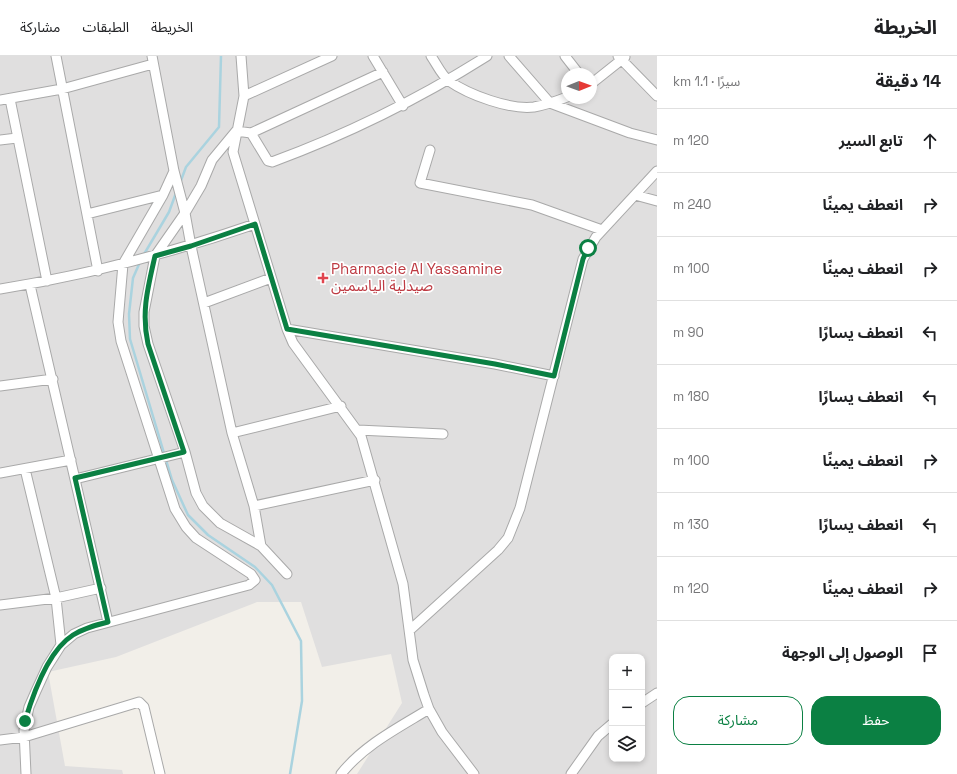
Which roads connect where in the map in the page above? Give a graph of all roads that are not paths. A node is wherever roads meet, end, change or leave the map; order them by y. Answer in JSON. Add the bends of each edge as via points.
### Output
{"nodes":[{"id":1,"x":56,"y":56,"type":"edge"},
{"id":2,"x":332,"y":56,"type":"edge"},
{"id":3,"x":373,"y":56,"type":"edge"},
{"id":4,"x":431,"y":56,"type":"edge"},
{"id":5,"x":487,"y":56,"type":"edge"},
{"id":6,"x":509,"y":56,"type":"edge"},
{"id":7,"x":565,"y":56,"type":"edge"},
{"id":8,"x":242,"y":57,"type":"edge"},
{"id":9,"x":622,"y":57,"type":"edge"},
{"id":10,"x":153,"y":60,"type":"edge"},
{"id":11,"x":574,"y":68,"type":"edge"},
{"id":12,"x":383,"y":72,"type":"junction"},
{"id":13,"x":597,"y":79,"type":"edge"},
{"id":14,"x":448,"y":80,"type":"junction"},
{"id":15,"x":62,"y":89,"type":"junction"},
{"id":16,"x":244,"y":96,"type":"junction"},
{"id":17,"x":657,"y":96,"type":"edge"},
{"id":18,"x":10,"y":99,"type":"junction"},
{"id":19,"x":561,"y":99,"type":"edge"},
{"id":20,"x":0,"y":100,"type":"edge"},
{"id":21,"x":550,"y":103,"type":"junction"},
{"id":22,"x":403,"y":106,"type":"junction"},
{"id":23,"x":236,"y":131,"type":"junction"},
{"id":24,"x":251,"y":133,"type":"junction"},
{"id":25,"x":18,"y":138,"type":"junction"},
{"id":26,"x":656,"y":139,"type":"edge"},
{"id":27,"x":0,"y":140,"type":"edge"},
{"id":28,"x":430,"y":150,"type":"dead end"},
{"id":29,"x":174,"y":171,"type":"junction"},
{"id":30,"x":656,"y":174,"type":"edge"},
{"id":31,"x":163,"y":195,"type":"junction"},
{"id":32,"x":635,"y":195,"type":"junction"},
{"id":33,"x":657,"y":201,"type":"edge"},
{"id":34,"x":185,"y":213,"type":"junction"},
{"id":35,"x":87,"y":214,"type":"junction"},
{"id":36,"x":255,"y":224,"type":"junction"},
{"id":37,"x":602,"y":230,"type":"junction"},
{"id":38,"x":191,"y":246,"type":"junction"},
{"id":39,"x":152,"y":257,"type":"junction"},
{"id":40,"x":126,"y":263,"type":"junction"},
{"id":41,"x":98,"y":271,"type":"junction"},
{"id":42,"x":271,"y":278,"type":"junction"},
{"id":43,"x":47,"y":282,"type":"junction"},
{"id":44,"x":30,"y":284,"type":"junction"},
{"id":45,"x":0,"y":289,"type":"edge"},
{"id":46,"x":204,"y":302,"type":"junction"},
{"id":47,"x":287,"y":329,"type":"junction"},
{"id":48,"x":554,"y":376,"type":"junction"},
{"id":49,"x":53,"y":379,"type":"junction"},
{"id":50,"x":0,"y":386,"type":"edge"},
{"id":51,"x":341,"y":406,"type":"junction"},
{"id":52,"x":358,"y":430,"type":"junction"},
{"id":53,"x":232,"y":433,"type":"junction"},
{"id":54,"x":443,"y":434,"type":"dead end"},
{"id":55,"x":180,"y":454,"type":"junction"},
{"id":56,"x":160,"y":459,"type":"junction"},
{"id":57,"x":71,"y":460,"type":"junction"},
{"id":58,"x":25,"y":469,"type":"junction"},
{"id":59,"x":0,"y":473,"type":"edge"},
{"id":60,"x":75,"y":478,"type":"junction"},
{"id":61,"x":375,"y":480,"type":"junction"},
{"id":62,"x":254,"y":506,"type":"junction"},
{"id":63,"x":261,"y":546,"type":"junction"},
{"id":64,"x":287,"y":574,"type":"dead end"},
{"id":65,"x":101,"y":588,"type":"junction"},
{"id":66,"x":56,"y":598,"type":"junction"},
{"id":67,"x":0,"y":605,"type":"edge"},
{"id":68,"x":108,"y":622,"type":"junction"},
{"id":69,"x":410,"y":630,"type":"junction"},
{"id":70,"x":61,"y":646,"type":"junction"},
{"id":71,"x":657,"y":693,"type":"edge"},
{"id":72,"x":645,"y":701,"type":"edge"},
{"id":73,"x":429,"y":708,"type":"junction"},
{"id":74,"x":610,"y":726,"type":"edge"},
{"id":75,"x":24,"y":737,"type":"junction"},
{"id":76,"x":0,"y":740,"type":"edge"},
{"id":77,"x":26,"y":774,"type":"edge"},
{"id":78,"x":160,"y":774,"type":"edge"},
{"id":79,"x":342,"y":774,"type":"edge"},
{"id":80,"x":474,"y":774,"type":"edge"},
{"id":81,"x":571,"y":774,"type":"edge"}],
"edges":[{"from":1,"to":15,"type":"street"},
{"from":2,"to":16,"type":"street"},
{"from":3,"to":12,"type":"street"},
{"from":4,"to":14,"type":"street"},
{"from":5,"to":14,"type":"street"},
{"from":6,"to":21,"type":"street"},
{"from":7,"to":11,"type":"street"},
{"from":8,"to":16,"type":"street"},
{"from":9,"to":13,"type":"street"},
{"from":9,"to":17,"type":"street"},
{"from":10,"to":15,"type":"street"},
{"from":10,"to":29,"type":"street"},
{"from":12,"to":22,"type":"street"},
{"from":12,"to":24,"type":"street"},
{"from":14,"to":21,"type":"street","via":[[476,95],[512,106],[533,107]]},
{"from":14,"to":22,"type":"street"},
{"from":15,"to":18,"type":"street"},
{"from":15,"to":35,"type":"street"},
{"from":16,"to":23,"type":"street"},
{"from":18,"to":20,"type":"street"},
{"from":18,"to":25,"type":"street"},
{"from":19,"to":21,"type":"street"},
{"from":21,"to":26,"type":"street","via":[[630,133]]},
{"from":22,"to":24,"type":"street","via":[[318,146],[272,162],[268,161]]},
{"from":23,"to":24,"type":"street"},
{"from":23,"to":34,"type":"street","via":[[212,160],[201,186]]},
{"from":23,"to":36,"type":"street","via":[[233,152]]},
{"from":25,"to":27,"type":"street"},
{"from":25,"to":43,"type":"street"},
{"from":28,"to":37,"type":"street","via":[[420,183],[532,205]]},
{"from":29,"to":31,"type":"street"},
{"from":29,"to":34,"type":"street"},
{"from":30,"to":32,"type":"street"},
{"from":31,"to":35,"type":"street"},
{"from":31,"to":40,"type":"street"},
{"from":32,"to":33,"type":"street"},
{"from":32,"to":37,"type":"street"},
{"from":34,"to":38,"type":"street"},
{"from":34,"to":39,"type":"street"},
{"from":35,"to":41,"type":"street"},
{"from":36,"to":38,"type":"street"},
{"from":36,"to":42,"type":"street"},
{"from":37,"to":48,"type":"street","via":[[583,259]]},
{"from":38,"to":39,"type":"street"},
{"from":38,"to":46,"type":"street"},
{"from":39,"to":40,"type":"street"},
{"from":39,"to":55,"type":"street","via":[[144,326]]},
{"from":40,"to":41,"type":"street"},
{"from":40,"to":56,"type":"street","via":[[118,322],[121,341]]},
{"from":41,"to":43,"type":"street"},
{"from":42,"to":46,"type":"street"},
{"from":42,"to":47,"type":"street"},
{"from":43,"to":44,"type":"street"},
{"from":44,"to":45,"type":"street"},
{"from":44,"to":49,"type":"street"},
{"from":46,"to":53,"type":"street"},
{"from":47,"to":48,"type":"street"},
{"from":47,"to":51,"type":"street","via":[[293,343]]},
{"from":48,"to":69,"type":"street","via":[[520,508],[508,538]]},
{"from":49,"to":50,"type":"street"},
{"from":49,"to":57,"type":"street"},
{"from":51,"to":52,"type":"street"},
{"from":51,"to":53,"type":"street"},
{"from":52,"to":54,"type":"street"},
{"from":52,"to":61,"type":"street"},
{"from":53,"to":62,"type":"street"},
{"from":55,"to":56,"type":"street"},
{"from":55,"to":63,"type":"street","via":[[203,506],[220,523]]},
{"from":56,"to":60,"type":"street"},
{"from":56,"to":68,"type":"street","via":[[175,509],[186,527],[196,538],[251,574],[255,580],[249,584]]},
{"from":57,"to":58,"type":"street"},
{"from":57,"to":60,"type":"street"},
{"from":58,"to":59,"type":"street"},
{"from":58,"to":66,"type":"street"},
{"from":60,"to":65,"type":"street"},
{"from":61,"to":62,"type":"street"},
{"from":61,"to":69,"type":"street","via":[[403,584]]},
{"from":62,"to":63,"type":"street"},
{"from":63,"to":64,"type":"street"},
{"from":65,"to":66,"type":"street"},
{"from":65,"to":68,"type":"street"},
{"from":66,"to":67,"type":"street"},
{"from":66,"to":70,"type":"street"},
{"from":68,"to":70,"type":"street","via":[[74,634]]},
{"from":69,"to":73,"type":"street","via":[[413,660]]},
{"from":70,"to":75,"type":"street","via":[[47,667],[36,691],[25,721]]},
{"from":71,"to":72,"type":"street"},
{"from":73,"to":79,"type":"street","via":[[353,759]]},
{"from":73,"to":80,"type":"street","via":[[442,732]]},
{"from":74,"to":81,"type":"street","via":[[598,736]]},
{"from":75,"to":76,"type":"street"},
{"from":75,"to":77,"type":"street"},
{"from":75,"to":78,"type":"street","via":[[139,702],[144,707]]}]}
